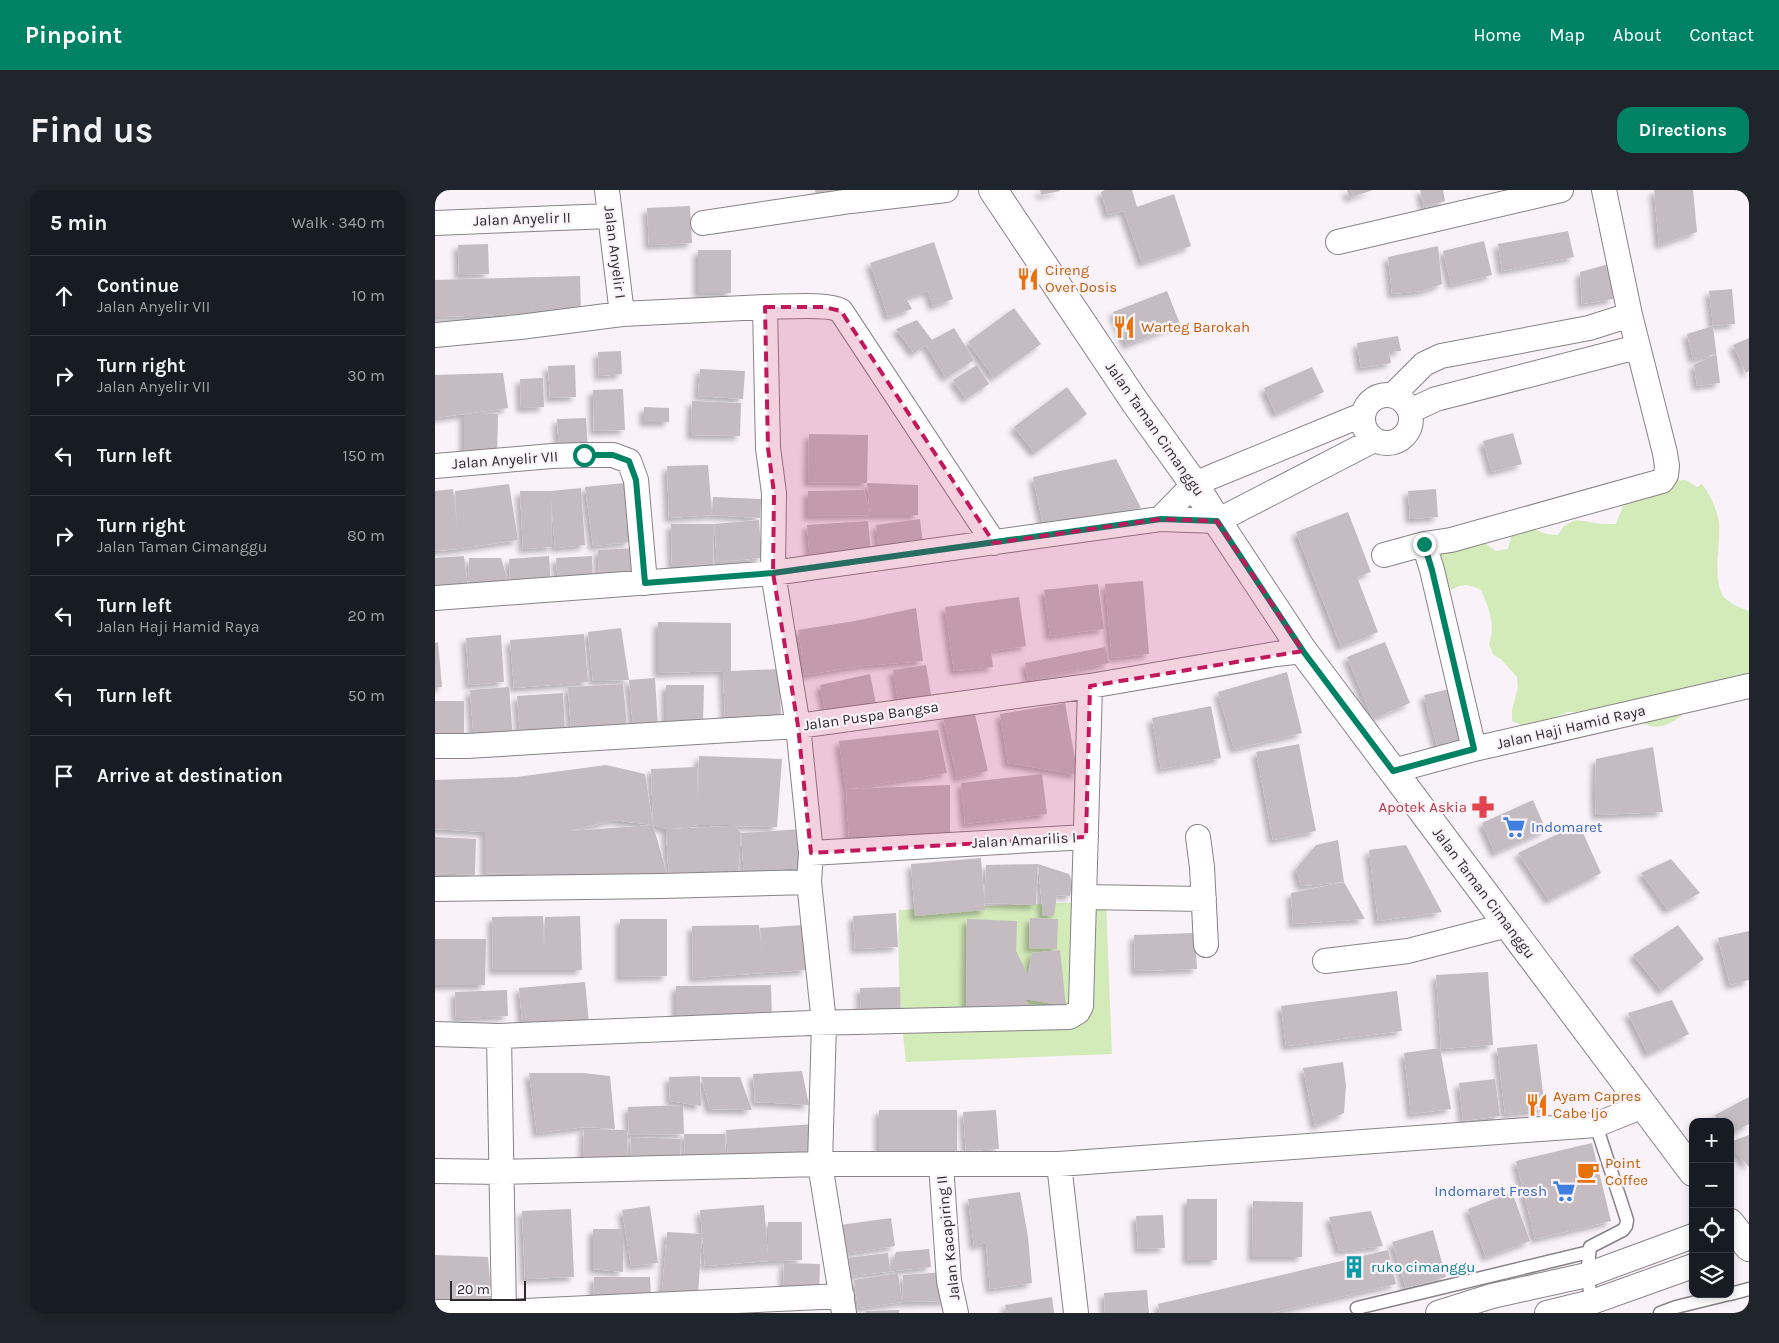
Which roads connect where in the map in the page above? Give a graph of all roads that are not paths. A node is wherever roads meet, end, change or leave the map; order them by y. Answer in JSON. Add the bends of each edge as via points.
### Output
{"nodes":[{"id":1,"x":607,"y":190,"type":"edge"},
{"id":2,"x":946,"y":190,"type":"edge"},
{"id":3,"x":993,"y":190,"type":"edge"},
{"id":4,"x":1561,"y":190,"type":"edge"},
{"id":5,"x":1604,"y":190,"type":"edge"},
{"id":6,"x":610,"y":216,"type":"junction"},
{"id":7,"x":435,"y":223,"type":"edge"},
{"id":8,"x":703,"y":223,"type":"dead end"},
{"id":9,"x":1337,"y":242,"type":"dead end"},
{"id":10,"x":765,"y":307,"type":"junction"},
{"id":11,"x":622,"y":314,"type":"junction"},
{"id":12,"x":1630,"y":316,"type":"junction"},
{"id":13,"x":435,"y":335,"type":"edge"},
{"id":14,"x":1637,"y":347,"type":"junction"},
{"id":15,"x":1393,"y":395,"type":"junction"},
{"id":16,"x":1410,"y":411,"type":"junction"},
{"id":17,"x":1362,"y":415,"type":"junction"},
{"id":18,"x":1374,"y":440,"type":"junction"},
{"id":19,"x":435,"y":466,"type":"edge"},
{"id":20,"x":1194,"y":484,"type":"junction"},
{"id":21,"x":1161,"y":519,"type":"junction"},
{"id":22,"x":1217,"y":521,"type":"junction"},
{"id":23,"x":993,"y":543,"type":"junction"},
{"id":24,"x":1424,"y":544,"type":"junction"},
{"id":25,"x":1384,"y":555,"type":"dead end"},
{"id":26,"x":773,"y":573,"type":"junction"},
{"id":27,"x":645,"y":583,"type":"junction"},
{"id":28,"x":435,"y":598,"type":"edge"},
{"id":29,"x":1303,"y":651,"type":"junction"},
{"id":30,"x":1089,"y":686,"type":"junction"},
{"id":31,"x":1749,"y":686,"type":"edge"},
{"id":32,"x":798,"y":726,"type":"junction"},
{"id":33,"x":435,"y":746,"type":"edge"},
{"id":34,"x":1474,"y":749,"type":"junction"},
{"id":35,"x":1393,"y":771,"type":"junction"},
{"id":36,"x":1086,"y":836,"type":"junction"},
{"id":37,"x":1198,"y":837,"type":"dead end"},
{"id":38,"x":811,"y":853,"type":"junction"},
{"id":39,"x":809,"y":882,"type":"junction"},
{"id":40,"x":435,"y":889,"type":"edge"},
{"id":41,"x":1084,"y":897,"type":"junction"},
{"id":42,"x":1204,"y":898,"type":"junction"},
{"id":43,"x":1508,"y":925,"type":"junction"},
{"id":44,"x":1206,"y":945,"type":"dead end"},
{"id":45,"x":1325,"y":961,"type":"dead end"},
{"id":46,"x":824,"y":1023,"type":"junction"},
{"id":47,"x":435,"y":1034,"type":"edge"},
{"id":48,"x":499,"y":1036,"type":"junction"},
{"id":49,"x":1643,"y":1106,"type":"junction"},
{"id":50,"x":1596,"y":1125,"type":"junction"},
{"id":51,"x":820,"y":1164,"type":"junction"},
{"id":52,"x":941,"y":1164,"type":"junction"},
{"id":53,"x":1059,"y":1164,"type":"junction"},
{"id":54,"x":1689,"y":1167,"type":"edge"},
{"id":55,"x":435,"y":1171,"type":"edge"},
{"id":56,"x":502,"y":1172,"type":"junction"},
{"id":57,"x":1749,"y":1220,"type":"edge"},
{"id":58,"x":1734,"y":1222,"type":"edge"},
{"id":59,"x":1734,"y":1229,"type":"edge"},
{"id":60,"x":1689,"y":1237,"type":"edge"},
{"id":61,"x":1744,"y":1248,"type":"edge"},
{"id":62,"x":1588,"y":1263,"type":"junction"},
{"id":63,"x":1689,"y":1267,"type":"edge"},
{"id":64,"x":1749,"y":1290,"type":"edge"},
{"id":65,"x":1734,"y":1293,"type":"edge"},
{"id":66,"x":1714,"y":1298,"type":"edge"},
{"id":67,"x":1591,"y":1302,"type":"junction"},
{"id":68,"x":843,"y":1304,"type":"edge"},
{"id":69,"x":1495,"y":1305,"type":"edge"},
{"id":70,"x":1357,"y":1308,"type":"dead end"},
{"id":71,"x":435,"y":1312,"type":"edge"},
{"id":72,"x":504,"y":1312,"type":"edge"},
{"id":73,"x":956,"y":1313,"type":"edge"},
{"id":74,"x":1076,"y":1313,"type":"edge"},
{"id":75,"x":1438,"y":1313,"type":"edge"},
{"id":76,"x":1547,"y":1313,"type":"edge"},
{"id":77,"x":1660,"y":1313,"type":"edge"}],
"edges":[{"from":1,"to":6,"type":"street","name":"Jalan Anyelir I"},
{"from":2,"to":8,"type":"street"},
{"from":3,"to":20,"type":"street","name":"Jalan Taman Cimanggu"},
{"from":4,"to":9,"type":"street"},
{"from":5,"to":12,"type":"street"},
{"from":6,"to":7,"type":"street","name":"Jalan Anyelir II"},
{"from":6,"to":11,"type":"street","name":"Jalan Anyelir I"},
{"from":10,"to":11,"type":"street"},
{"from":10,"to":23,"type":"street","via":[[824,306],[841,311]]},
{"from":10,"to":26,"type":"street","via":[[768,448],[774,493]]},
{"from":11,"to":13,"type":"street"},
{"from":12,"to":14,"type":"street"},
{"from":12,"to":15,"type":"street","via":[[1589,328],[1441,356],[1424,364]]},
{"from":14,"to":16,"type":"street","via":[[1436,399]]},
{"from":14,"to":24,"type":"street","via":[[1665,454],[1667,466],[1663,481],[1451,540]]},
{"from":15,"to":16,"type":"street","via":[[1404,401]]},
{"from":15,"to":17,"type":"street","via":[[1377,396]]},
{"from":16,"to":18,"type":"street","via":[[1410,426],[1402,438],[1388,443]]},
{"from":17,"to":18,"type":"street","via":[[1367,434]]},
{"from":17,"to":20,"type":"street"},
{"from":18,"to":22,"type":"street"},
{"from":19,"to":27,"type":"street","name":"Jalan Anyelir VII","via":[[584,455],[613,455],[629,461],[636,480]]},
{"from":20,"to":21,"type":"street"},
{"from":20,"to":22,"type":"street","name":"Jalan Taman Cimanggu"},
{"from":21,"to":22,"type":"street"},
{"from":21,"to":23,"type":"street"},
{"from":22,"to":29,"type":"street","name":"Jalan Taman Cimanggu"},
{"from":23,"to":26,"type":"street"},
{"from":24,"to":25,"type":"street"},
{"from":24,"to":34,"type":"street"},
{"from":26,"to":27,"type":"street"},
{"from":26,"to":32,"type":"street"},
{"from":27,"to":28,"type":"street"},
{"from":29,"to":30,"type":"street","name":"Jalan Puspa Bangsa"},
{"from":29,"to":35,"type":"street","name":"Jalan Taman Cimanggu"},
{"from":30,"to":32,"type":"street","name":"Jalan Puspa Bangsa"},
{"from":30,"to":36,"type":"street","name":"Jalan Amarilis I"},
{"from":31,"to":34,"type":"street","name":"Jalan Haji Hamid Raya"},
{"from":32,"to":33,"type":"street","name":"Jalan Puspa Bangsa"},
{"from":32,"to":38,"type":"street"},
{"from":34,"to":35,"type":"street","name":"Jalan Haji Hamid Raya"},
{"from":35,"to":43,"type":"street","name":"Jalan Taman Cimanggu"},
{"from":36,"to":38,"type":"street","name":"Jalan Amarilis I"},
{"from":36,"to":41,"type":"street"},
{"from":37,"to":42,"type":"street"},
{"from":38,"to":39,"type":"street"},
{"from":39,"to":40,"type":"street"},
{"from":39,"to":46,"type":"street"},
{"from":41,"to":42,"type":"street"},
{"from":41,"to":46,"type":"street","via":[[1081,1006],[1069,1017]]},
{"from":42,"to":44,"type":"street"},
{"from":43,"to":45,"type":"street","via":[[1408,951]]},
{"from":43,"to":49,"type":"street","name":"Jalan Taman Cimanggu"},
{"from":46,"to":48,"type":"street"},
{"from":46,"to":51,"type":"street"},
{"from":47,"to":48,"type":"street"},
{"from":48,"to":56,"type":"street"},
{"from":49,"to":50,"type":"street"},
{"from":49,"to":54,"type":"street","name":"Jalan Taman Cimanggu"},
{"from":50,"to":53,"type":"street"},
{"from":50,"to":62,"type":"lane","via":[[1627,1220],[1623,1230],[1591,1245]]},
{"from":51,"to":52,"type":"street"},
{"from":51,"to":56,"type":"street"},
{"from":51,"to":68,"type":"street"},
{"from":52,"to":53,"type":"street"},
{"from":52,"to":73,"type":"street","name":"Jalan Kacapiring II","via":[[949,1281]]},
{"from":53,"to":74,"type":"street"},
{"from":55,"to":56,"type":"street"},
{"from":56,"to":72,"type":"street"},
{"from":57,"to":58,"type":"street"},
{"from":59,"to":61,"type":"street"},
{"from":60,"to":62,"type":"street"},
{"from":62,"to":67,"type":"lane"},
{"from":62,"to":69,"type":"street"},
{"from":62,"to":70,"type":"lane"},
{"from":63,"to":67,"type":"street"},
{"from":64,"to":65,"type":"lane"},
{"from":66,"to":77,"type":"lane"},
{"from":67,"to":76,"type":"street"},
{"from":68,"to":72,"type":"street"},
{"from":69,"to":75,"type":"street"},
{"from":71,"to":72,"type":"street"}]}
